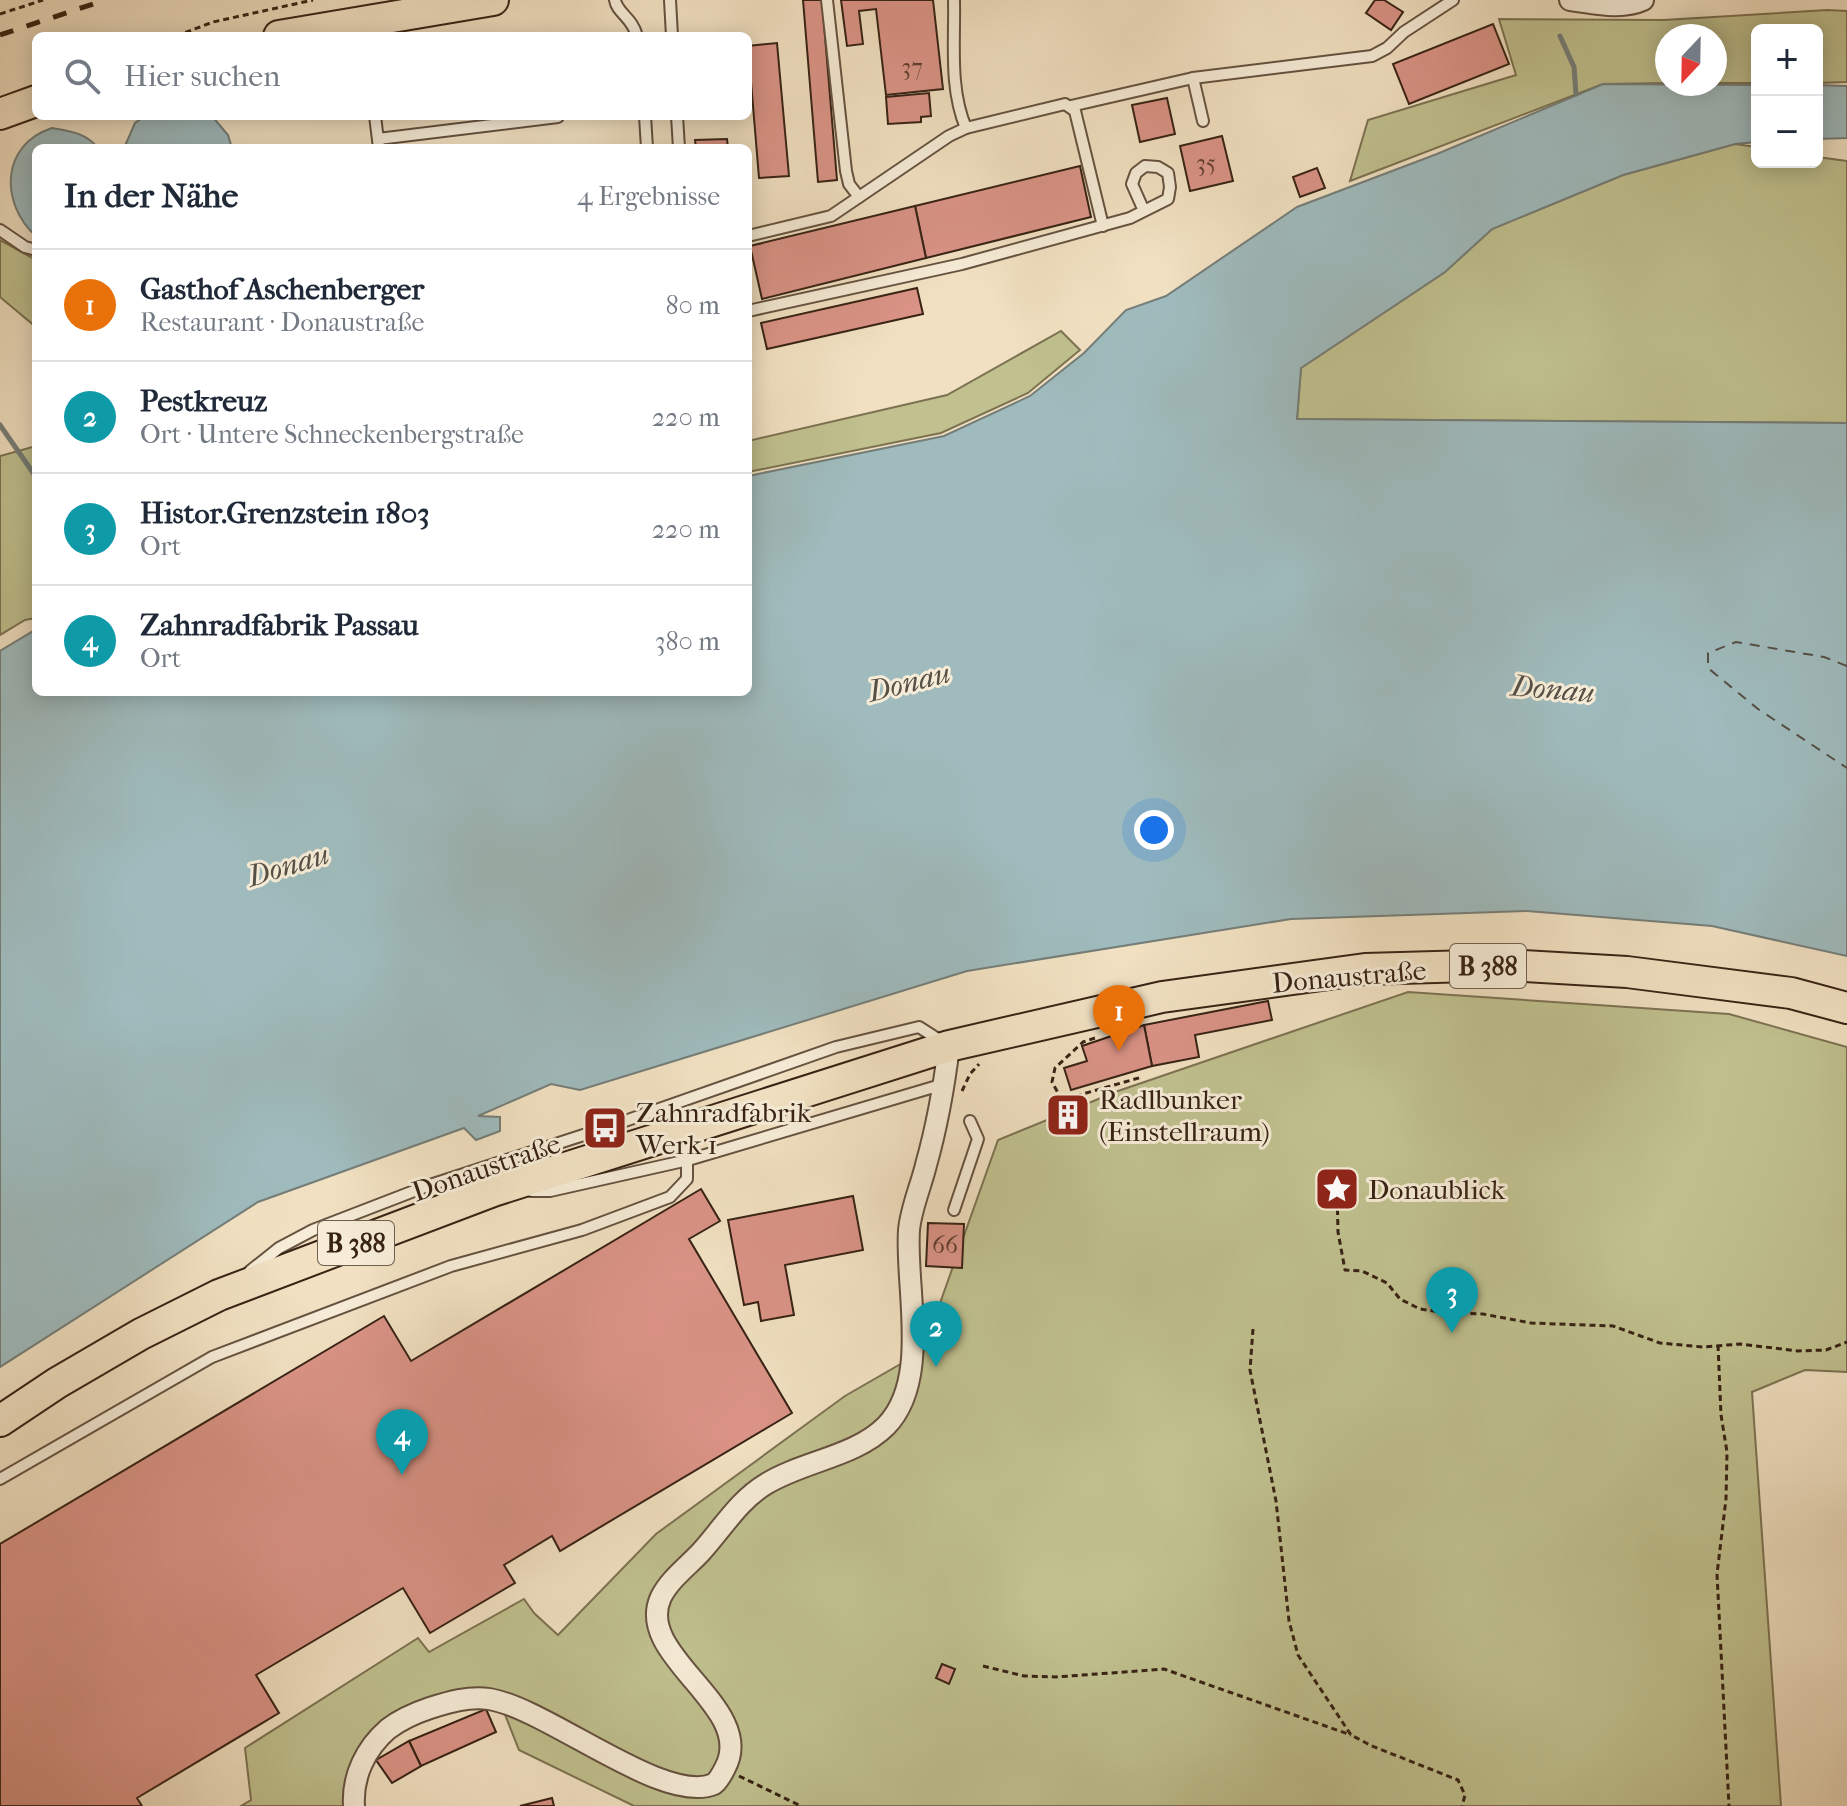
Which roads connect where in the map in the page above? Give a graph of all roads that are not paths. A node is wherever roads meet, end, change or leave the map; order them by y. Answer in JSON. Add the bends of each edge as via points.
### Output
{"nodes":[{"id":1,"x":493,"y":0,"type":"edge"},
{"id":2,"x":615,"y":0,"type":"edge"},
{"id":3,"x":670,"y":0,"type":"edge"},
{"id":4,"x":827,"y":0,"type":"edge"},
{"id":5,"x":954,"y":0,"type":"edge"},
{"id":6,"x":1453,"y":0,"type":"edge"},
{"id":7,"x":1570,"y":0,"type":"edge"},
{"id":8,"x":1643,"y":0,"type":"edge"},
{"id":9,"x":363,"y":28,"type":"edge"},
{"id":10,"x":321,"y":32,"type":"edge"},
{"id":11,"x":636,"y":32,"type":"edge"},
{"id":12,"x":672,"y":32,"type":"edge"},
{"id":13,"x":1193,"y":78,"type":"junction"},
{"id":14,"x":32,"y":102,"type":"edge"},
{"id":15,"x":1071,"y":106,"type":"junction"},
{"id":16,"x":0,"y":114,"type":"edge"},
{"id":17,"x":375,"y":120,"type":"edge"},
{"id":18,"x":538,"y":120,"type":"edge"},
{"id":19,"x":645,"y":120,"type":"edge"},
{"id":20,"x":677,"y":120,"type":"edge"},
{"id":21,"x":1203,"y":121,"type":"dead end"},
{"id":22,"x":966,"y":128,"type":"junction"},
{"id":23,"x":378,"y":144,"type":"edge"},
{"id":24,"x":647,"y":144,"type":"edge"},
{"id":25,"x":679,"y":144,"type":"edge"},
{"id":26,"x":859,"y":197,"type":"junction"},
{"id":27,"x":1144,"y":211,"type":"junction"},
{"id":28,"x":1103,"y":226,"type":"junction"},
{"id":29,"x":0,"y":230,"type":"edge"},
{"id":30,"x":752,"y":235,"type":"edge"},
{"id":31,"x":32,"y":249,"type":"edge"},
{"id":32,"x":752,"y":310,"type":"edge"},
{"id":33,"x":1847,"y":1008,"type":"edge"},
{"id":34,"x":949,"y":1046,"type":"junction"},
{"id":35,"x":944,"y":1084,"type":"junction"},
{"id":36,"x":970,"y":1121,"type":"dead end"},
{"id":37,"x":688,"y":1145,"type":"junction"},
{"id":38,"x":954,"y":1210,"type":"dead end"},
{"id":39,"x":219,"y":1295,"type":"junction"},
{"id":40,"x":0,"y":1421,"type":"edge"},
{"id":41,"x":0,"y":1479,"type":"edge"},
{"id":42,"x":354,"y":1806,"type":"edge"}],
"edges":[{"from":1,"to":9,"type":"main road"},
{"from":2,"to":11,"type":"lane"},
{"from":3,"to":12,"type":"lane"},
{"from":4,"to":26,"type":"lane","via":[[846,171]]},
{"from":5,"to":22,"type":"lane","via":[[955,87]]},
{"from":6,"to":13,"type":"lane","via":[[1372,56]]},
{"from":7,"to":8,"type":"street","via":[[1614,6]]},
{"from":9,"to":10,"type":"main road"},
{"from":13,"to":15,"type":"lane"},
{"from":13,"to":21,"type":"lane"},
{"from":14,"to":16,"type":"main road"},
{"from":15,"to":22,"type":"lane"},
{"from":15,"to":28,"type":"lane"},
{"from":17,"to":23,"type":"lane"},
{"from":18,"to":23,"type":"lane"},
{"from":19,"to":24,"type":"lane"},
{"from":20,"to":25,"type":"lane"},
{"from":22,"to":26,"type":"lane"},
{"from":26,"to":30,"type":"lane","via":[[831,216]]},
{"from":27,"to":27,"type":"lane","via":[[1132,184],[1145,166],[1158,167],[1168,173],[1168,199]]},
{"from":27,"to":28,"type":"lane"},
{"from":28,"to":32,"type":"lane","via":[[962,264]]},
{"from":29,"to":31,"type":"lane"},
{"from":33,"to":34,"type":"main road","name":"Donaustraße","number":"B 388","via":[[1791,993],[1627,972],[1506,965],[1365,969],[1162,997]]},
{"from":34,"to":35,"type":"street"},
{"from":34,"to":37,"type":"main road","name":"Donaustraße","number":"B 388"},
{"from":34,"to":39,"type":"lane","name":"Donaustraße","number":"B 388","via":[[919,1027],[836,1047],[427,1186],[313,1230],[279,1248]]},
{"from":35,"to":37,"type":"lane"},
{"from":35,"to":42,"type":"street","via":[[909,1225],[912,1355],[909,1384],[899,1407],[867,1440],[772,1480],[746,1499],[660,1598],[659,1631],[724,1721],[730,1738],[731,1756],[717,1782],[691,1793],[670,1791],[527,1714],[491,1699],[468,1698],[413,1714],[375,1741],[355,1783]]},
{"from":36,"to":38,"type":"lane","via":[[978,1139]]},
{"from":37,"to":39,"type":"main road","name":"Donaustraße","number":"B 388","via":[[493,1191]]},
{"from":37,"to":41,"type":"lane","via":[[687,1179],[670,1197],[582,1230],[451,1266],[212,1357]]},
{"from":39,"to":40,"type":"main road","name":"Donaustraße","number":"B 388","via":[[141,1334]]}]}
